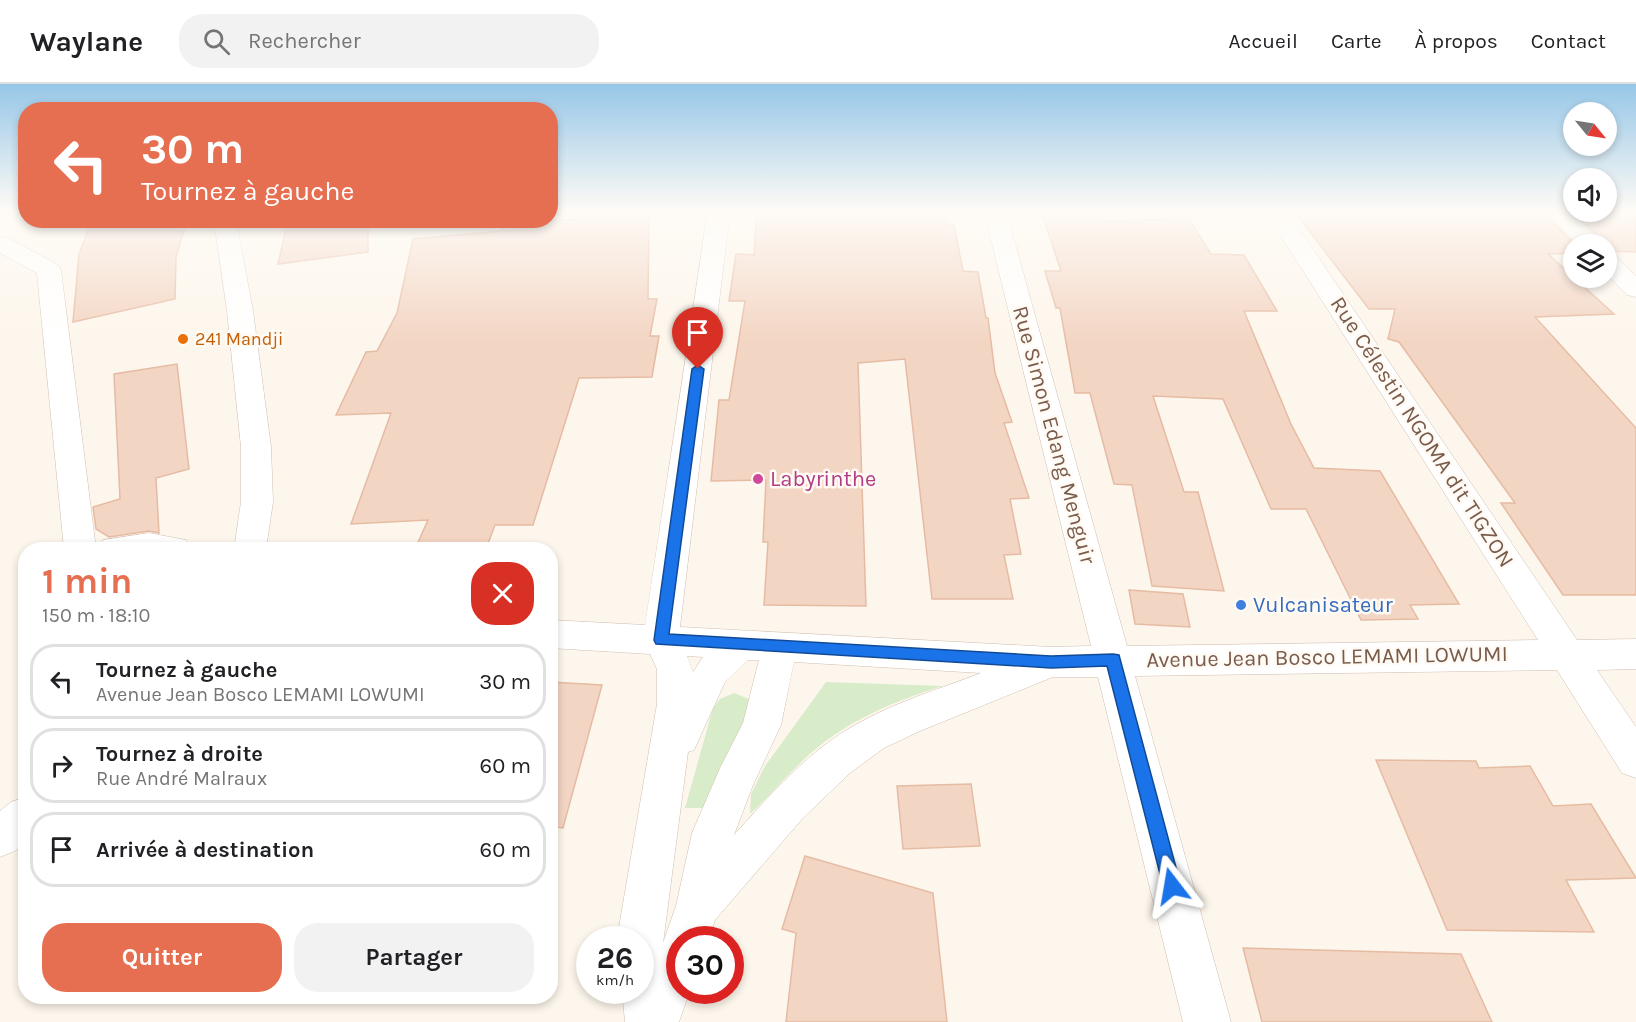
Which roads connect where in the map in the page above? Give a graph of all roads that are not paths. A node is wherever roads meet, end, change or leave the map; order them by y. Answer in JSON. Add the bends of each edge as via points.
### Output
{"nodes":[{"id":1,"x":21,"y":255,"type":"edge"},
{"id":2,"x":231,"y":255,"type":"edge"},
{"id":3,"x":713,"y":255,"type":"edge"},
{"id":4,"x":1007,"y":255,"type":"edge"},
{"id":5,"x":1305,"y":255,"type":"edge"},
{"id":6,"x":1617,"y":271,"type":"edge"},
{"id":7,"x":1636,"y":290,"type":"edge"},
{"id":8,"x":79,"y":542,"type":"edge"},
{"id":9,"x":251,"y":542,"type":"edge"},
{"id":10,"x":558,"y":634,"type":"edge"},
{"id":11,"x":661,"y":640,"type":"junction"},
{"id":12,"x":740,"y":645,"type":"junction"},
{"id":13,"x":780,"y":646,"type":"junction"},
{"id":14,"x":1568,"y":654,"type":"junction"},
{"id":15,"x":1636,"y":654,"type":"edge"},
{"id":16,"x":1113,"y":660,"type":"junction"},
{"id":17,"x":1051,"y":662,"type":"junction"},
{"id":18,"x":670,"y":759,"type":"junction"},
{"id":19,"x":1636,"y":760,"type":"edge"},
{"id":20,"x":18,"y":822,"type":"edge"},
{"id":21,"x":0,"y":837,"type":"edge"},
{"id":22,"x":692,"y":923,"type":"edge"},
{"id":23,"x":642,"y":926,"type":"edge"},
{"id":24,"x":666,"y":993,"type":"edge"},
{"id":25,"x":646,"y":1004,"type":"edge"},
{"id":26,"x":648,"y":1022,"type":"edge"},
{"id":27,"x":655,"y":1022,"type":"edge"},
{"id":28,"x":1207,"y":1022,"type":"edge"}],
"edges":[{"from":1,"to":8,"type":"street","via":[[49,270]]},
{"from":2,"to":9,"type":"street","via":[[256,447],[257,502]]},
{"from":3,"to":11,"type":"street"},
{"from":4,"to":16,"type":"street","name":"Rue Simon Edang Menguir"},
{"from":5,"to":14,"type":"street","name":"Rue Célestin NGOMA dit TIGZON"},
{"from":6,"to":7,"type":"street"},
{"from":10,"to":11,"type":"street","name":"Avenue Jean Bosco LEMAMI LOWUMI"},
{"from":11,"to":12,"type":"street","name":"Avenue Jean Bosco LEMAMI LOWUMI"},
{"from":11,"to":18,"type":"street","via":[[675,669]]},
{"from":12,"to":13,"type":"street","name":"Avenue Jean Bosco LEMAMI LOWUMI"},
{"from":12,"to":18,"type":"street","via":[[712,672]]},
{"from":13,"to":17,"type":"street","name":"Avenue Jean Bosco LEMAMI LOWUMI"},
{"from":13,"to":22,"type":"street","via":[[762,725],[713,833]]},
{"from":14,"to":15,"type":"street","name":"Avenue Jean Bosco LEMAMI LOWUMI"},
{"from":14,"to":16,"type":"street","name":"Avenue Jean Bosco LEMAMI LOWUMI"},
{"from":14,"to":19,"type":"street","name":"Rue Célestin NGOMA dit TIGZON"},
{"from":16,"to":17,"type":"street","name":"Avenue Jean Bosco LEMAMI LOWUMI"},
{"from":16,"to":28,"type":"street","name":"Rue Simon Edang Menguir"},
{"from":17,"to":22,"type":"street","via":[[906,719],[870,736],[836,760],[788,805]]},
{"from":18,"to":23,"type":"street"},
{"from":20,"to":21,"type":"street"},
{"from":24,"to":27,"type":"street"},
{"from":25,"to":26,"type":"street"}]}
